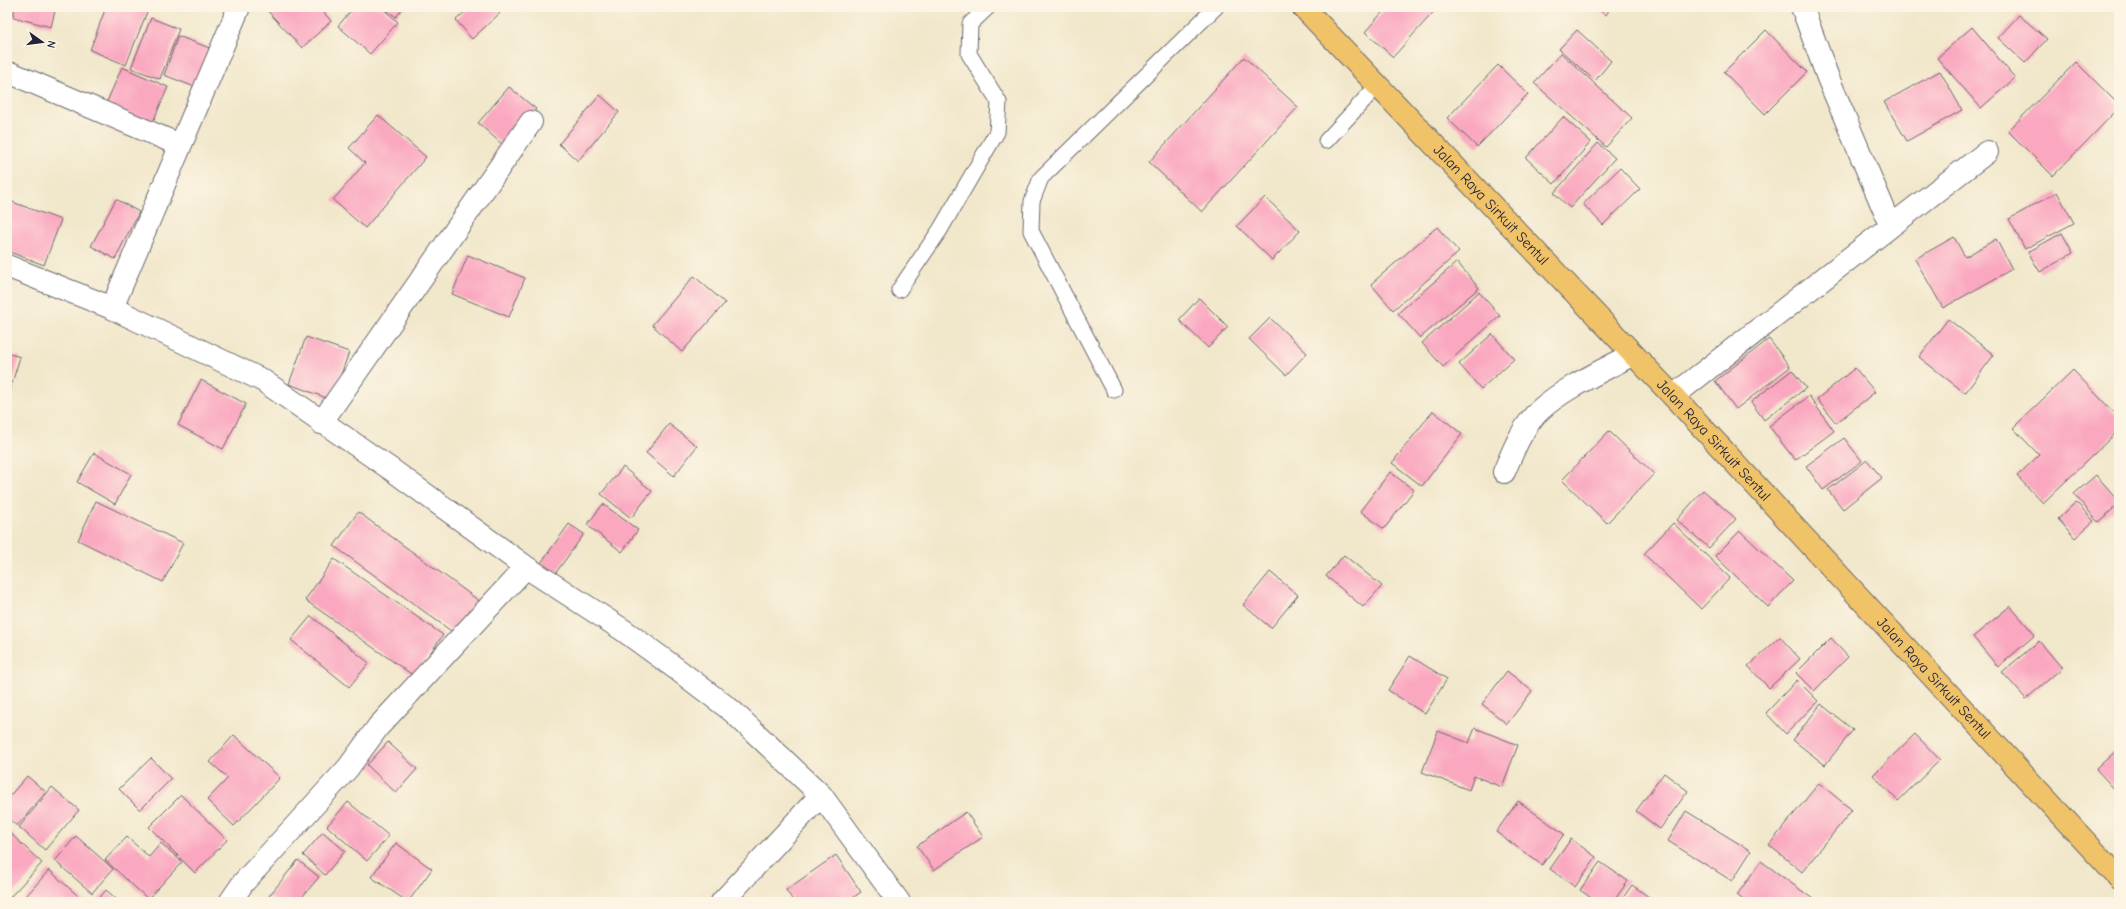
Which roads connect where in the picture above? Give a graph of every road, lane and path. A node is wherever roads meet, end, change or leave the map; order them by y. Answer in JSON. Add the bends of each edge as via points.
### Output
{"nodes":[{"id":1,"x":239,"y":7,"type":"edge"},
{"id":2,"x":988,"y":7,"type":"edge"},
{"id":3,"x":1216,"y":7,"type":"edge"},
{"id":4,"x":1303,"y":7,"type":"edge"},
{"id":5,"x":1802,"y":7,"type":"edge"},
{"id":6,"x":13,"y":74,"type":"dead end"},
{"id":7,"x":1378,"y":85,"type":"junction"},
{"id":8,"x":531,"y":122,"type":"dead end"},
{"id":9,"x":1326,"y":141,"type":"dead end"},
{"id":10,"x":180,"y":145,"type":"junction"},
{"id":11,"x":1987,"y":152,"type":"dead end"},
{"id":12,"x":1891,"y":226,"type":"junction"},
{"id":13,"x":7,"y":266,"type":"edge"},
{"id":14,"x":899,"y":290,"type":"dead end"},
{"id":15,"x":112,"y":308,"type":"junction"},
{"id":16,"x":1633,"y":354,"type":"junction"},
{"id":17,"x":1114,"y":390,"type":"dead end"},
{"id":18,"x":1673,"y":396,"type":"junction"},
{"id":19,"x":321,"y":423,"type":"junction"},
{"id":20,"x":1504,"y":472,"type":"dead end"},
{"id":21,"x":526,"y":567,"type":"junction"},
{"id":22,"x":821,"y":795,"type":"junction"},
{"id":23,"x":2118,"y":874,"type":"edge"},
{"id":24,"x":230,"y":902,"type":"edge"},
{"id":25,"x":722,"y":902,"type":"edge"},
{"id":26,"x":899,"y":902,"type":"edge"}],
"edges":[{"from":1,"to":10,"type":"street"},
{"from":2,"to":14,"type":"lane","via":[[970,24],[969,54],[999,102],[997,132],[940,230]]},
{"from":3,"to":17,"type":"lane","via":[[1041,178],[1032,201],[1031,231]]},
{"from":4,"to":7,"type":"main road","name":"Jalan Raya Sirkuit Sentul"},
{"from":5,"to":12,"type":"street","via":[[1828,78]]},
{"from":6,"to":10,"type":"street"},
{"from":7,"to":9,"type":"lane"},
{"from":7,"to":16,"type":"main road","name":"Jalan Raya Sirkuit Sentul"},
{"from":8,"to":19,"type":"street"},
{"from":10,"to":15,"type":"street"},
{"from":11,"to":12,"type":"street"},
{"from":12,"to":18,"type":"street"},
{"from":13,"to":15,"type":"street"},
{"from":15,"to":19,"type":"street","via":[[262,380]]},
{"from":16,"to":18,"type":"main road","name":"Jalan Raya Sirkuit Sentul"},
{"from":16,"to":20,"type":"street","via":[[1564,393],[1540,410],[1519,439]]},
{"from":18,"to":23,"type":"main road","name":"Jalan Raya Sirkuit Sentul"},
{"from":19,"to":21,"type":"street","via":[[392,470]]},
{"from":21,"to":22,"type":"street","via":[[623,630],[732,711]]},
{"from":21,"to":24,"type":"street","via":[[378,727],[348,768],[243,883]]},
{"from":22,"to":25,"type":"street"},
{"from":22,"to":26,"type":"street"}]}
